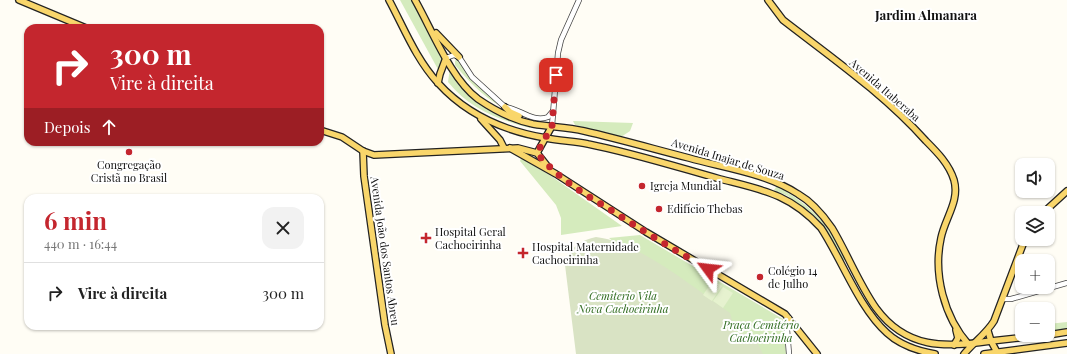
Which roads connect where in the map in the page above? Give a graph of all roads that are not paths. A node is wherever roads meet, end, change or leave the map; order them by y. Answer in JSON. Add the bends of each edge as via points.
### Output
{"nodes":[{"id":1,"x":19,"y":0,"type":"edge"},
{"id":2,"x":389,"y":0,"type":"edge"},
{"id":3,"x":415,"y":0,"type":"edge"},
{"id":4,"x":579,"y":0,"type":"edge"},
{"id":5,"x":768,"y":0,"type":"edge"},
{"id":6,"x":76,"y":24,"type":"edge"},
{"id":7,"x":432,"y":30,"type":"junction"},
{"id":8,"x":459,"y":57,"type":"junction"},
{"id":9,"x":446,"y":58,"type":"junction"},
{"id":10,"x":438,"y":83,"type":"junction"},
{"id":11,"x":504,"y":107,"type":"junction"},
{"id":12,"x":553,"y":111,"type":"junction"},
{"id":13,"x":478,"y":116,"type":"junction"},
{"id":14,"x":552,"y":123,"type":"junction"},
{"id":15,"x":541,"y":125,"type":"junction"},
{"id":16,"x":324,"y":131,"type":"edge"},
{"id":17,"x":546,"y":138,"type":"junction"},
{"id":18,"x":507,"y":148,"type":"junction"},
{"id":19,"x":363,"y":151,"type":"junction"},
{"id":20,"x":537,"y":153,"type":"junction"},
{"id":21,"x":556,"y":174,"type":"junction"},
{"id":22,"x":778,"y":183,"type":"junction"},
{"id":23,"x":1067,"y":191,"type":"edge"},
{"id":24,"x":773,"y":193,"type":"junction"},
{"id":25,"x":1051,"y":206,"type":"edge"},
{"id":26,"x":1023,"y":246,"type":"edge"},
{"id":27,"x":1067,"y":283,"type":"edge"},
{"id":28,"x":1004,"y":299,"type":"junction"},
{"id":29,"x":789,"y":318,"type":"junction"},
{"id":30,"x":956,"y":329,"type":"junction"},
{"id":31,"x":988,"y":331,"type":"junction"},
{"id":32,"x":1067,"y":332,"type":"edge"},
{"id":33,"x":1055,"y":334,"type":"edge"},
{"id":34,"x":1015,"y":338,"type":"edge"},
{"id":35,"x":991,"y":341,"type":"junction"},
{"id":36,"x":1036,"y":342,"type":"edge"},
{"id":37,"x":1067,"y":343,"type":"edge"},
{"id":38,"x":954,"y":345,"type":"junction"},
{"id":39,"x":971,"y":345,"type":"junction"},
{"id":40,"x":1019,"y":349,"type":"junction"},
{"id":41,"x":998,"y":353,"type":"edge"},
{"id":42,"x":391,"y":354,"type":"edge"},
{"id":43,"x":789,"y":354,"type":"edge"},
{"id":44,"x":818,"y":354,"type":"edge"},
{"id":45,"x":935,"y":354,"type":"edge"},
{"id":46,"x":964,"y":354,"type":"edge"},
{"id":47,"x":984,"y":354,"type":"edge"}],
"edges":[{"from":1,"to":6,"type":"main road"},
{"from":2,"to":10,"type":"main road","name":"Avenida Inajar de Souza","via":[[418,55]]},
{"from":3,"to":7,"type":"main road","name":"Avenida Inajar de Souza"},
{"from":4,"to":12,"type":"street","via":[[561,40]]},
{"from":5,"to":30,"type":"main road","name":"Avenida Itaberaba","via":[[783,20],[901,114],[947,166],[956,195],[941,237],[939,270],[943,296]]},
{"from":7,"to":8,"type":"main road"},
{"from":7,"to":9,"type":"main road","name":"Avenida Inajar de Souza"},
{"from":8,"to":9,"type":"street","via":[[454,55]]},
{"from":8,"to":11,"type":"street","via":[[472,77]]},
{"from":9,"to":10,"type":"main road"},
{"from":9,"to":15,"type":"main road","name":"Avenida Inajar de Souza","via":[[458,78],[478,98],[506,115]]},
{"from":10,"to":13,"type":"main road","name":"Avenida Inajar de Souza"},
{"from":11,"to":12,"type":"street","via":[[540,119],[548,117]]},
{"from":11,"to":15,"type":"main road"},
{"from":12,"to":14,"type":"street"},
{"from":13,"to":17,"type":"main road","name":"Avenida Inajar de Souza","via":[[506,128]]},
{"from":13,"to":18,"type":"main road"},
{"from":14,"to":15,"type":"main road","name":"Avenida Inajar de Souza"},
{"from":14,"to":17,"type":"main road"},
{"from":14,"to":22,"type":"main road","name":"Avenida Inajar de Souza"},
{"from":16,"to":19,"type":"main road","via":[[342,137]]},
{"from":17,"to":20,"type":"main road"},
{"from":17,"to":24,"type":"main road","name":"Avenida Inajar de Souza","via":[[600,147]]},
{"from":18,"to":19,"type":"main road","via":[[379,155]]},
{"from":18,"to":20,"type":"main road"},
{"from":18,"to":21,"type":"main road"},
{"from":19,"to":42,"type":"main road","name":"Avenida João dos Santos Abreu","via":[[364,176]]},
{"from":20,"to":21,"type":"main road"},
{"from":21,"to":29,"type":"main road","via":[[646,232]]},
{"from":22,"to":24,"type":"main road","via":[[772,186]]},
{"from":22,"to":38,"type":"main road","name":"Avenida Inajar de Souza","via":[[805,198],[825,218],[870,298],[891,324],[908,336],[923,342]]},
{"from":23,"to":25,"type":"main road"},
{"from":24,"to":45,"type":"main road","name":"Avenida Inajar de Souza","via":[[800,208],[821,228],[866,307],[888,334],[920,351]]},
{"from":26,"to":28,"type":"main road"},
{"from":27,"to":28,"type":"street"},
{"from":28,"to":31,"type":"main road"},
{"from":29,"to":43,"type":"street"},
{"from":29,"to":44,"type":"main road"},
{"from":30,"to":38,"type":"main road","name":"Avenida Itaberaba","via":[[958,338]]},
{"from":30,"to":39,"type":"main road","name":"Avenida Itaberaba"},
{"from":31,"to":35,"type":"main road"},
{"from":31,"to":39,"type":"main road"},
{"from":32,"to":33,"type":"main road","name":"Avenida Inajar de Souza"},
{"from":34,"to":35,"type":"main road","name":"Avenida Inajar de Souza"},
{"from":35,"to":39,"type":"main road","name":"Avenida Inajar de Souza"},
{"from":35,"to":41,"type":"main road"},
{"from":36,"to":40,"type":"main road"},
{"from":37,"to":40,"type":"main road"},
{"from":38,"to":39,"type":"main road","name":"Avenida Inajar de Souza"},
{"from":39,"to":46,"type":"main road"},
{"from":40,"to":41,"type":"main road"},
{"from":41,"to":47,"type":"main road"}]}
